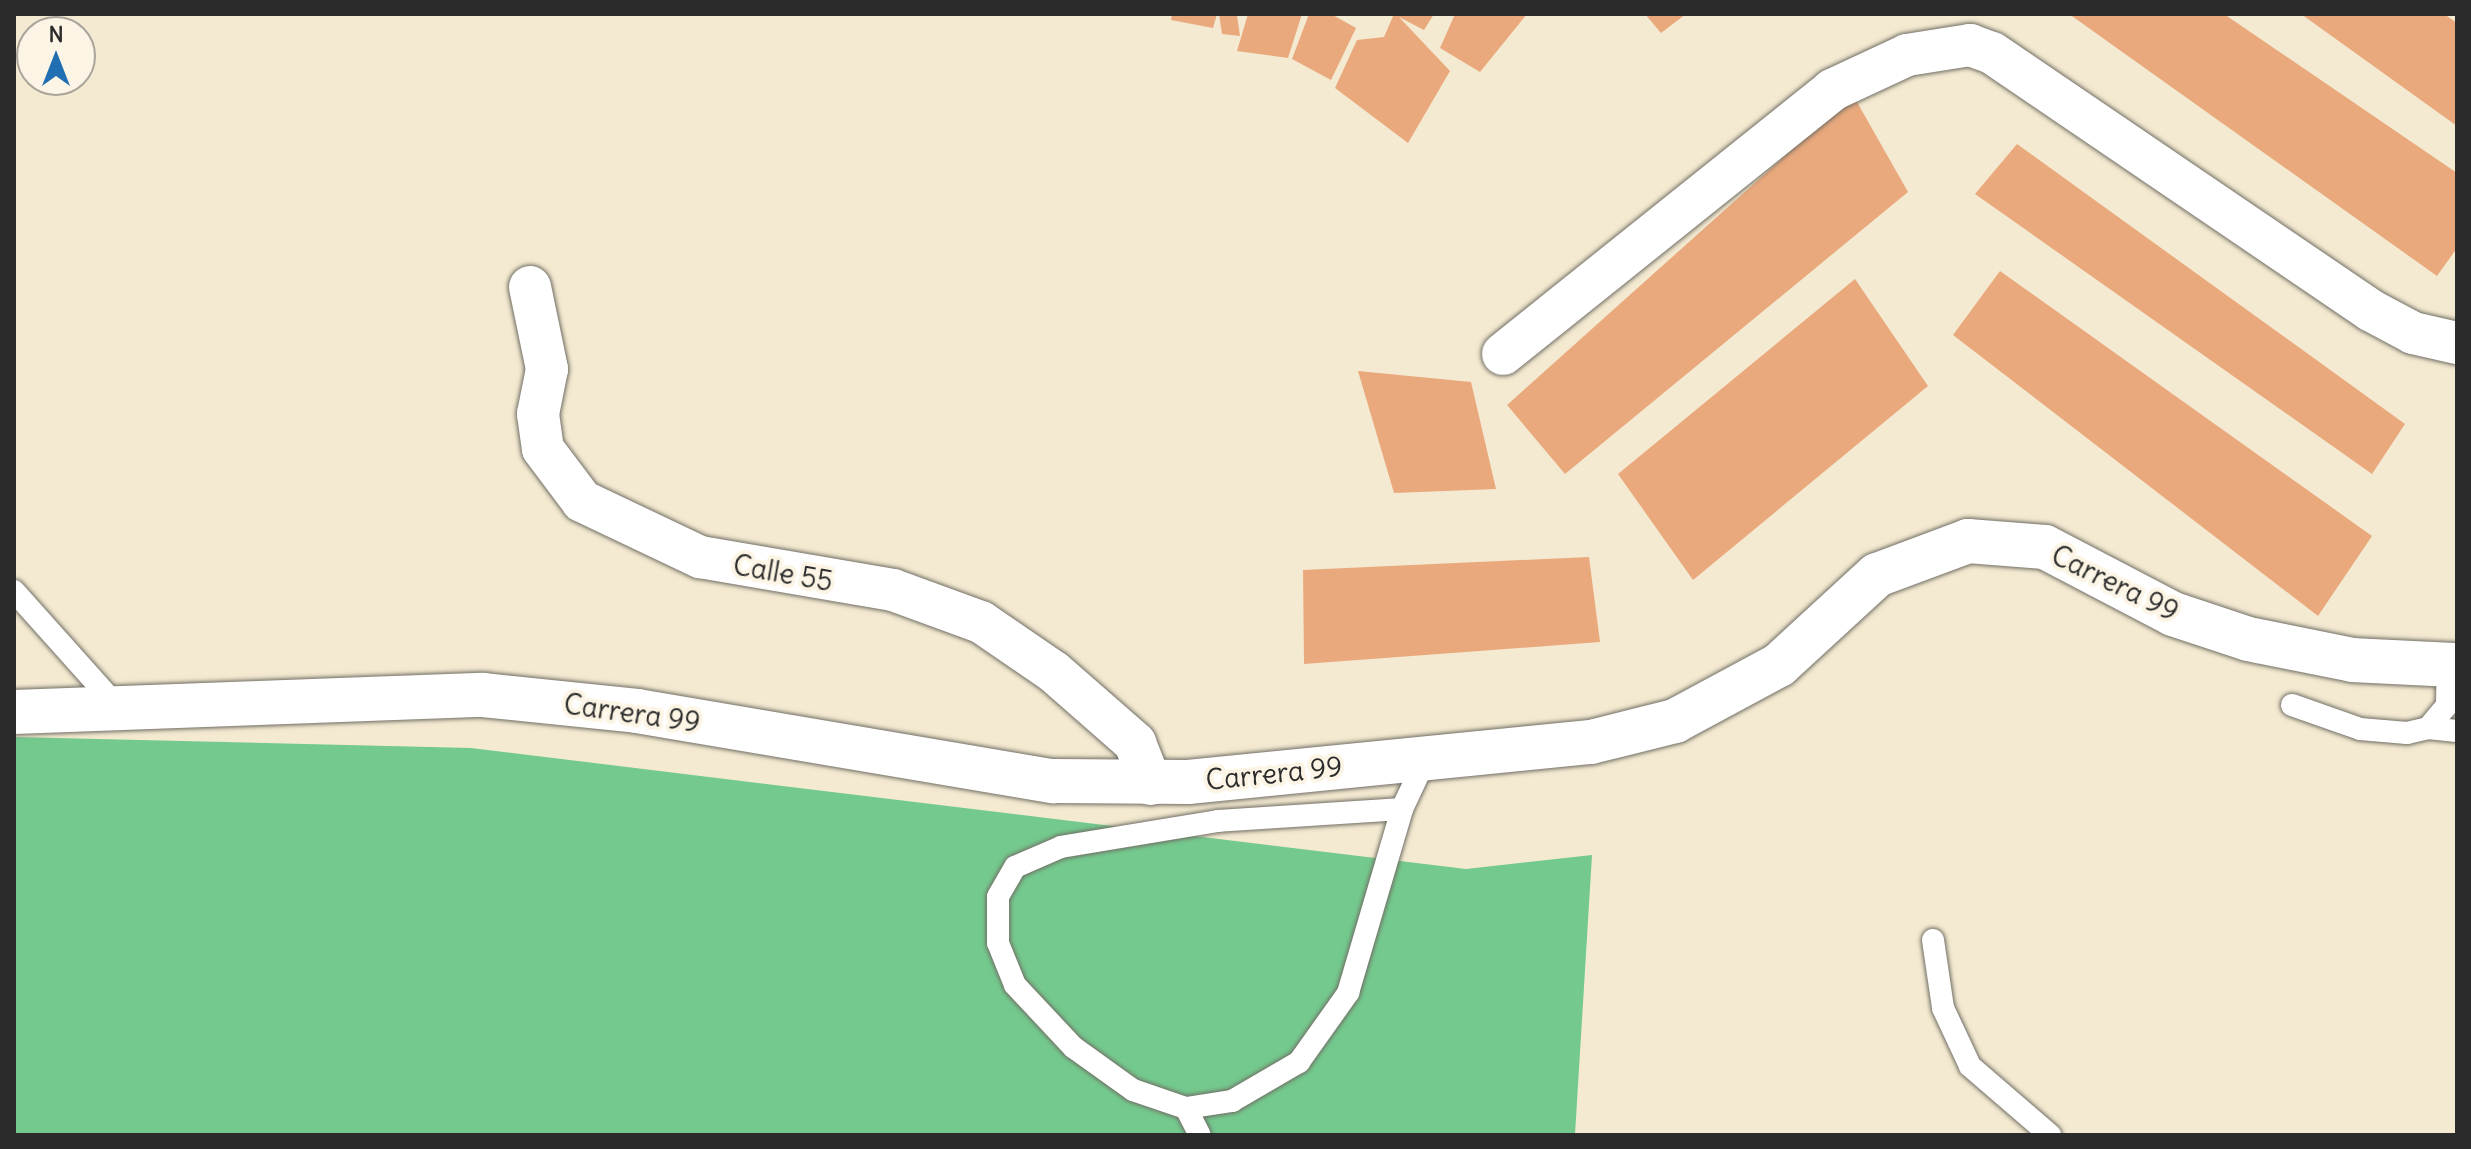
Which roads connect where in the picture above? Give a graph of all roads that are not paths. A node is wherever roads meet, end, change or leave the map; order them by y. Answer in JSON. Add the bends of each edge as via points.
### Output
{"nodes":[{"id":1,"x":530,"y":287,"type":"dead end"},
{"id":2,"x":2457,"y":343,"type":"edge"},
{"id":3,"x":1503,"y":354,"type":"dead end"},
{"id":4,"x":14,"y":591,"type":"edge"},
{"id":5,"x":2452,"y":666,"type":"edge"},
{"id":6,"x":2292,"y":705,"type":"dead end"},
{"id":7,"x":14,"y":712,"type":"edge"},
{"id":8,"x":124,"y":712,"type":"junction"},
{"id":9,"x":2428,"y":728,"type":"junction"},
{"id":10,"x":2457,"y":731,"type":"edge"},
{"id":11,"x":1426,"y":758,"type":"junction"},
{"id":12,"x":1151,"y":784,"type":"junction"},
{"id":13,"x":1402,"y":809,"type":"junction"},
{"id":14,"x":1933,"y":940,"type":"dead end"},
{"id":15,"x":1186,"y":1108,"type":"junction"},
{"id":16,"x":1200,"y":1135,"type":"edge"},
{"id":17,"x":2050,"y":1135,"type":"edge"}],
"edges":[{"from":1,"to":12,"type":"street","name":"Calle 55","via":[[547,369],[538,414],[543,449],[582,501],[700,557],[893,590],[981,622],[1054,672],[1135,743]]},
{"from":2,"to":3,"type":"street","via":[[2413,333],[2370,310],[1992,53],[1970,45],[1907,55],[1832,90]]},
{"from":4,"to":8,"type":"lane","via":[[71,663]]},
{"from":5,"to":9,"type":"lane","via":[[2447,705]]},
{"from":5,"to":11,"type":"street","name":"Carrera 99","via":[[2353,660],[2248,639],[2173,614],[2045,547],[1968,541],[1877,575],[1779,665],[1717,705],[1591,742]]},
{"from":6,"to":9,"type":"lane","via":[[2360,729]]},
{"from":7,"to":8,"type":"street","name":"Carrera 99"},
{"from":8,"to":12,"type":"street","name":"Carrera 99","via":[[483,695],[637,711],[1001,774]]},
{"from":9,"to":10,"type":"lane"},
{"from":11,"to":12,"type":"street","name":"Carrera 99"},
{"from":11,"to":13,"type":"lane"},
{"from":13,"to":15,"type":"lane","via":[[1348,993],[1299,1062],[1232,1101]]},
{"from":13,"to":15,"type":"lane","via":[[1218,821],[1061,847],[1015,867],[998,897],[998,943],[1015,985],[1073,1047],[1133,1090]]},
{"from":14,"to":17,"type":"lane","via":[[1943,1008],[1970,1066]]},
{"from":15,"to":16,"type":"lane"}]}
